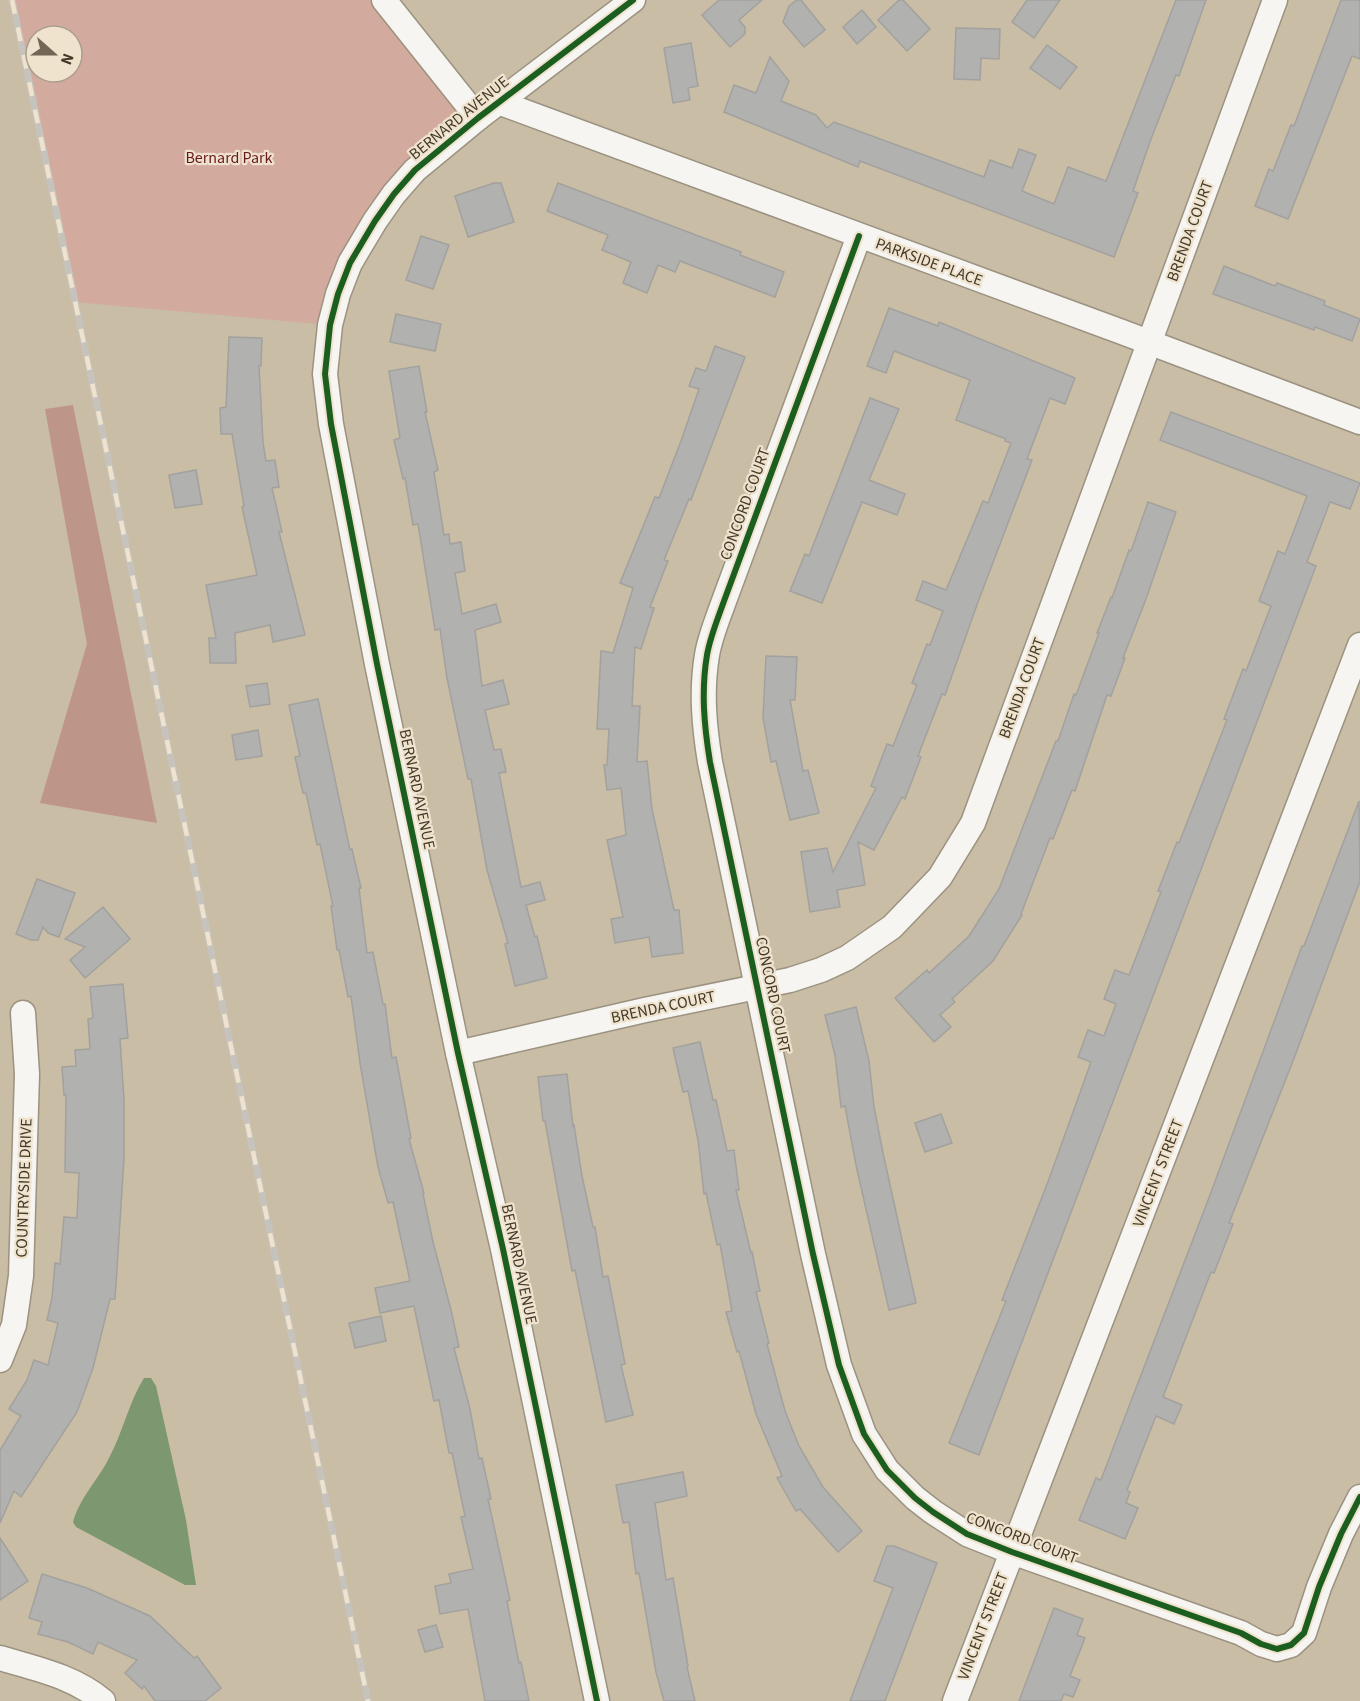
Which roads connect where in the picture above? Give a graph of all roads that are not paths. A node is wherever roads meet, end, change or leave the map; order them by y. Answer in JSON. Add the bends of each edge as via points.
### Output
{"nodes":[{"id":1,"x":384,"y":0,"type":"edge"},
{"id":2,"x":633,"y":0,"type":"edge"},
{"id":3,"x":1275,"y":0,"type":"edge"},
{"id":4,"x":498,"y":102,"type":"junction"},
{"id":5,"x":478,"y":118,"type":"junction"},
{"id":6,"x":859,"y":236,"type":"junction"},
{"id":7,"x":1149,"y":342,"type":"junction"},
{"id":8,"x":1360,"y":422,"type":"edge"},
{"id":9,"x":1360,"y":645,"type":"edge"},
{"id":10,"x":758,"y":987,"type":"junction"},
{"id":11,"x":23,"y":1013,"type":"dead end"},
{"id":12,"x":458,"y":1053,"type":"junction"},
{"id":13,"x":0,"y":1360,"type":"edge"},
{"id":14,"x":1360,"y":1497,"type":"edge"},
{"id":15,"x":1012,"y":1552,"type":"junction"},
{"id":16,"x":0,"y":1658,"type":"edge"},
{"id":17,"x":103,"y":1701,"type":"edge"},
{"id":18,"x":597,"y":1701,"type":"edge"},
{"id":19,"x":955,"y":1701,"type":"edge"}],
"edges":[{"from":1,"to":5,"type":"street"},
{"from":2,"to":4,"type":"street","name":"BERNARD AVENUE"},
{"from":3,"to":7,"type":"street","name":"BRENDA COURT"},
{"from":4,"to":5,"type":"street","name":"BERNARD AVENUE"},
{"from":4,"to":6,"type":"street","name":"PARKSIDE PLACE"},
{"from":5,"to":12,"type":"street","name":"BERNARD AVENUE","via":[[415,170],[375,221],[338,294],[327,341],[325,374],[375,652]]},
{"from":6,"to":7,"type":"street","name":"PARKSIDE PLACE"},
{"from":6,"to":10,"type":"street","name":"CONCORD COURT","via":[[724,601],[708,652],[703,685],[710,762]]},
{"from":7,"to":8,"type":"street","name":"PARKSIDE PLACE"},
{"from":7,"to":10,"type":"street","name":"BRENDA COURT","via":[[973,823],[961,844],[930,889],[872,942],[821,970]]},
{"from":9,"to":15,"type":"street","name":"VINCENT STREET"},
{"from":10,"to":12,"type":"street","name":"BRENDA COURT"},
{"from":10,"to":15,"type":"street","name":"CONCORD COURT","via":[[839,1365],[864,1434],[887,1470],[924,1505],[968,1534]]},
{"from":11,"to":13,"type":"street","name":"COUNTRYSIDE DRIVE","via":[[27,1074],[21,1276],[14,1325]]},
{"from":12,"to":18,"type":"street","name":"BERNARD AVENUE"},
{"from":14,"to":15,"type":"street","name":"CONCORD COURT","via":[[1319,1587],[1304,1633],[1291,1645],[1277,1649],[1155,1601]]},
{"from":15,"to":19,"type":"street","name":"VINCENT STREET"},
{"from":16,"to":17,"type":"street","via":[[61,1676],[88,1688]]}]}
